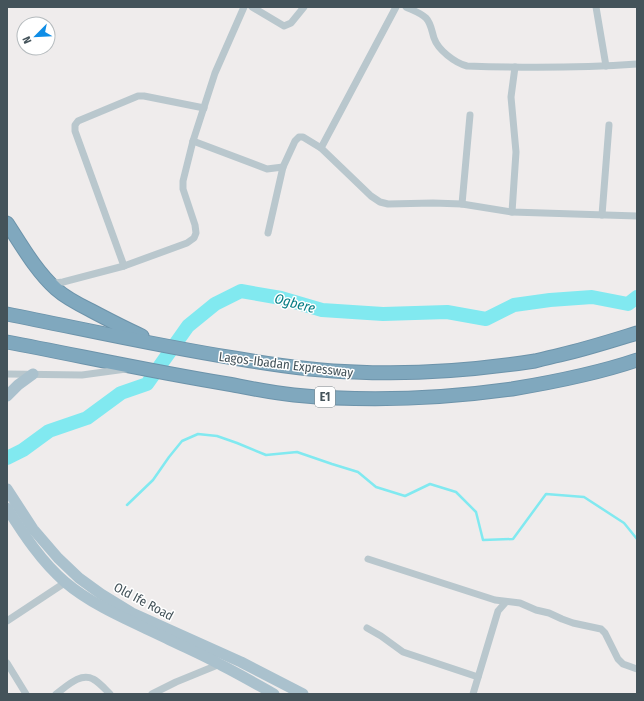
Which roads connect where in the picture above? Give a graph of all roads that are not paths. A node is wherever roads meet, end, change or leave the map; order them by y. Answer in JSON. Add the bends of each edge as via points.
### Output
{"nodes":[{"id":1,"x":244,"y":7,"type":"edge"},
{"id":2,"x":252,"y":7,"type":"edge"},
{"id":3,"x":304,"y":7,"type":"edge"},
{"id":4,"x":396,"y":7,"type":"edge"},
{"id":5,"x":406,"y":7,"type":"edge"},
{"id":6,"x":596,"y":7,"type":"edge"},
{"id":7,"x":637,"y":64,"type":"edge"},
{"id":8,"x":606,"y":66,"type":"junction"},
{"id":9,"x":515,"y":68,"type":"junction"},
{"id":10,"x":204,"y":108,"type":"junction"},
{"id":11,"x":470,"y":115,"type":"dead end"},
{"id":12,"x":609,"y":126,"type":"dead end"},
{"id":13,"x":193,"y":141,"type":"junction"},
{"id":14,"x":321,"y":148,"type":"junction"},
{"id":15,"x":283,"y":167,"type":"junction"},
{"id":16,"x":462,"y":204,"type":"junction"},
{"id":17,"x":512,"y":212,"type":"junction"},
{"id":18,"x":602,"y":215,"type":"junction"},
{"id":19,"x":637,"y":216,"type":"edge"},
{"id":20,"x":7,"y":223,"type":"edge"},
{"id":21,"x":268,"y":233,"type":"dead end"},
{"id":22,"x":124,"y":266,"type":"junction"},
{"id":23,"x":48,"y":281,"type":"junction"},
{"id":24,"x":13,"y":315,"type":"edge"},
{"id":25,"x":637,"y":333,"type":"edge"},
{"id":26,"x":11,"y":342,"type":"edge"},
{"id":27,"x":160,"y":345,"type":"junction"},
{"id":28,"x":637,"y":360,"type":"edge"},
{"id":29,"x":138,"y":368,"type":"junction"},
{"id":30,"x":7,"y":374,"type":"edge"},
{"id":31,"x":33,"y":374,"type":"junction"},
{"id":32,"x":7,"y":396,"type":"edge"},
{"id":33,"x":7,"y":489,"type":"edge"},
{"id":34,"x":7,"y":508,"type":"edge"},
{"id":35,"x":368,"y":560,"type":"dead end"},
{"id":36,"x":66,"y":582,"type":"junction"},
{"id":37,"x":495,"y":600,"type":"junction"},
{"id":38,"x":506,"y":602,"type":"junction"},
{"id":39,"x":498,"y":611,"type":"junction"},
{"id":40,"x":7,"y":621,"type":"edge"},
{"id":41,"x":367,"y":628,"type":"dead end"},
{"id":42,"x":241,"y":662,"type":"junction"},
{"id":43,"x":7,"y":663,"type":"edge"},
{"id":44,"x":220,"y":664,"type":"junction"},
{"id":45,"x":637,"y":669,"type":"edge"},
{"id":46,"x":236,"y":673,"type":"junction"},
{"id":47,"x":478,"y":677,"type":"junction"},
{"id":48,"x":26,"y":694,"type":"edge"},
{"id":49,"x":56,"y":694,"type":"edge"},
{"id":50,"x":110,"y":694,"type":"edge"},
{"id":51,"x":152,"y":694,"type":"edge"},
{"id":52,"x":274,"y":694,"type":"edge"},
{"id":53,"x":303,"y":694,"type":"edge"},
{"id":54,"x":472,"y":694,"type":"edge"}],
"edges":[{"from":1,"to":10,"type":"street"},
{"from":2,"to":3,"type":"street","via":[[288,26]]},
{"from":4,"to":14,"type":"street"},
{"from":5,"to":9,"type":"street","via":[[424,16],[430,24],[437,46],[462,65]]},
{"from":6,"to":8,"type":"street"},
{"from":7,"to":8,"type":"street"},
{"from":8,"to":9,"type":"street"},
{"from":9,"to":17,"type":"street","via":[[511,98],[516,152]]},
{"from":10,"to":13,"type":"street"},
{"from":10,"to":22,"type":"street","via":[[138,96],[78,121],[75,126]]},
{"from":11,"to":16,"type":"street"},
{"from":12,"to":18,"type":"street"},
{"from":13,"to":15,"type":"street","via":[[267,169]]},
{"from":13,"to":22,"type":"street","via":[[183,189],[195,225],[194,238],[187,243]]},
{"from":14,"to":15,"type":"street","via":[[299,137]]},
{"from":14,"to":16,"type":"street","via":[[370,196],[380,202]]},
{"from":15,"to":21,"type":"street"},
{"from":16,"to":17,"type":"street"},
{"from":17,"to":18,"type":"street"},
{"from":18,"to":19,"type":"street"},
{"from":20,"to":23,"type":"highway"},
{"from":22,"to":23,"type":"street","via":[[63,282]]},
{"from":23,"to":27,"type":"highway","via":[[70,299]]},
{"from":24,"to":27,"type":"highway","name":"Lagos-Ibadan Expressway","number":"E1"},
{"from":25,"to":27,"type":"highway","name":"Lagos-Ibadan Expressway","number":"E1","via":[[536,360],[448,371],[401,373],[310,369]]},
{"from":26,"to":29,"type":"highway","name":"Lagos-Ibadan Expressway","number":"E1"},
{"from":28,"to":29,"type":"highway","name":"Lagos-Ibadan Expressway","number":"E1","via":[[545,384],[462,395],[359,399],[293,395]]},
{"from":29,"to":31,"type":"street","via":[[82,375]]},
{"from":30,"to":31,"type":"street"},
{"from":31,"to":32,"type":"main road"},
{"from":33,"to":42,"type":"main road","name":"Old Ife Road","via":[[33,529],[79,578],[132,613]]},
{"from":34,"to":36,"type":"main road","name":"Old Ife Road","via":[[37,552]]},
{"from":35,"to":37,"type":"street"},
{"from":36,"to":40,"type":"street"},
{"from":36,"to":44,"type":"main road","name":"Old Ife Road","via":[[126,619]]},
{"from":37,"to":38,"type":"street"},
{"from":37,"to":39,"type":"street"},
{"from":38,"to":39,"type":"street"},
{"from":38,"to":45,"type":"street","via":[[520,603],[573,623],[601,629],[618,659],[623,664]]},
{"from":39,"to":47,"type":"street"},
{"from":41,"to":47,"type":"street","via":[[402,652]]},
{"from":42,"to":46,"type":"main road"},
{"from":42,"to":53,"type":"main road","name":"Old Ife Road"},
{"from":43,"to":48,"type":"street"},
{"from":44,"to":46,"type":"main road","name":"Old Ife Road"},
{"from":44,"to":51,"type":"street"},
{"from":46,"to":52,"type":"main road","name":"Old Ife Road"},
{"from":47,"to":54,"type":"street"},
{"from":49,"to":50,"type":"street","via":[[85,676],[94,679]]}]}
